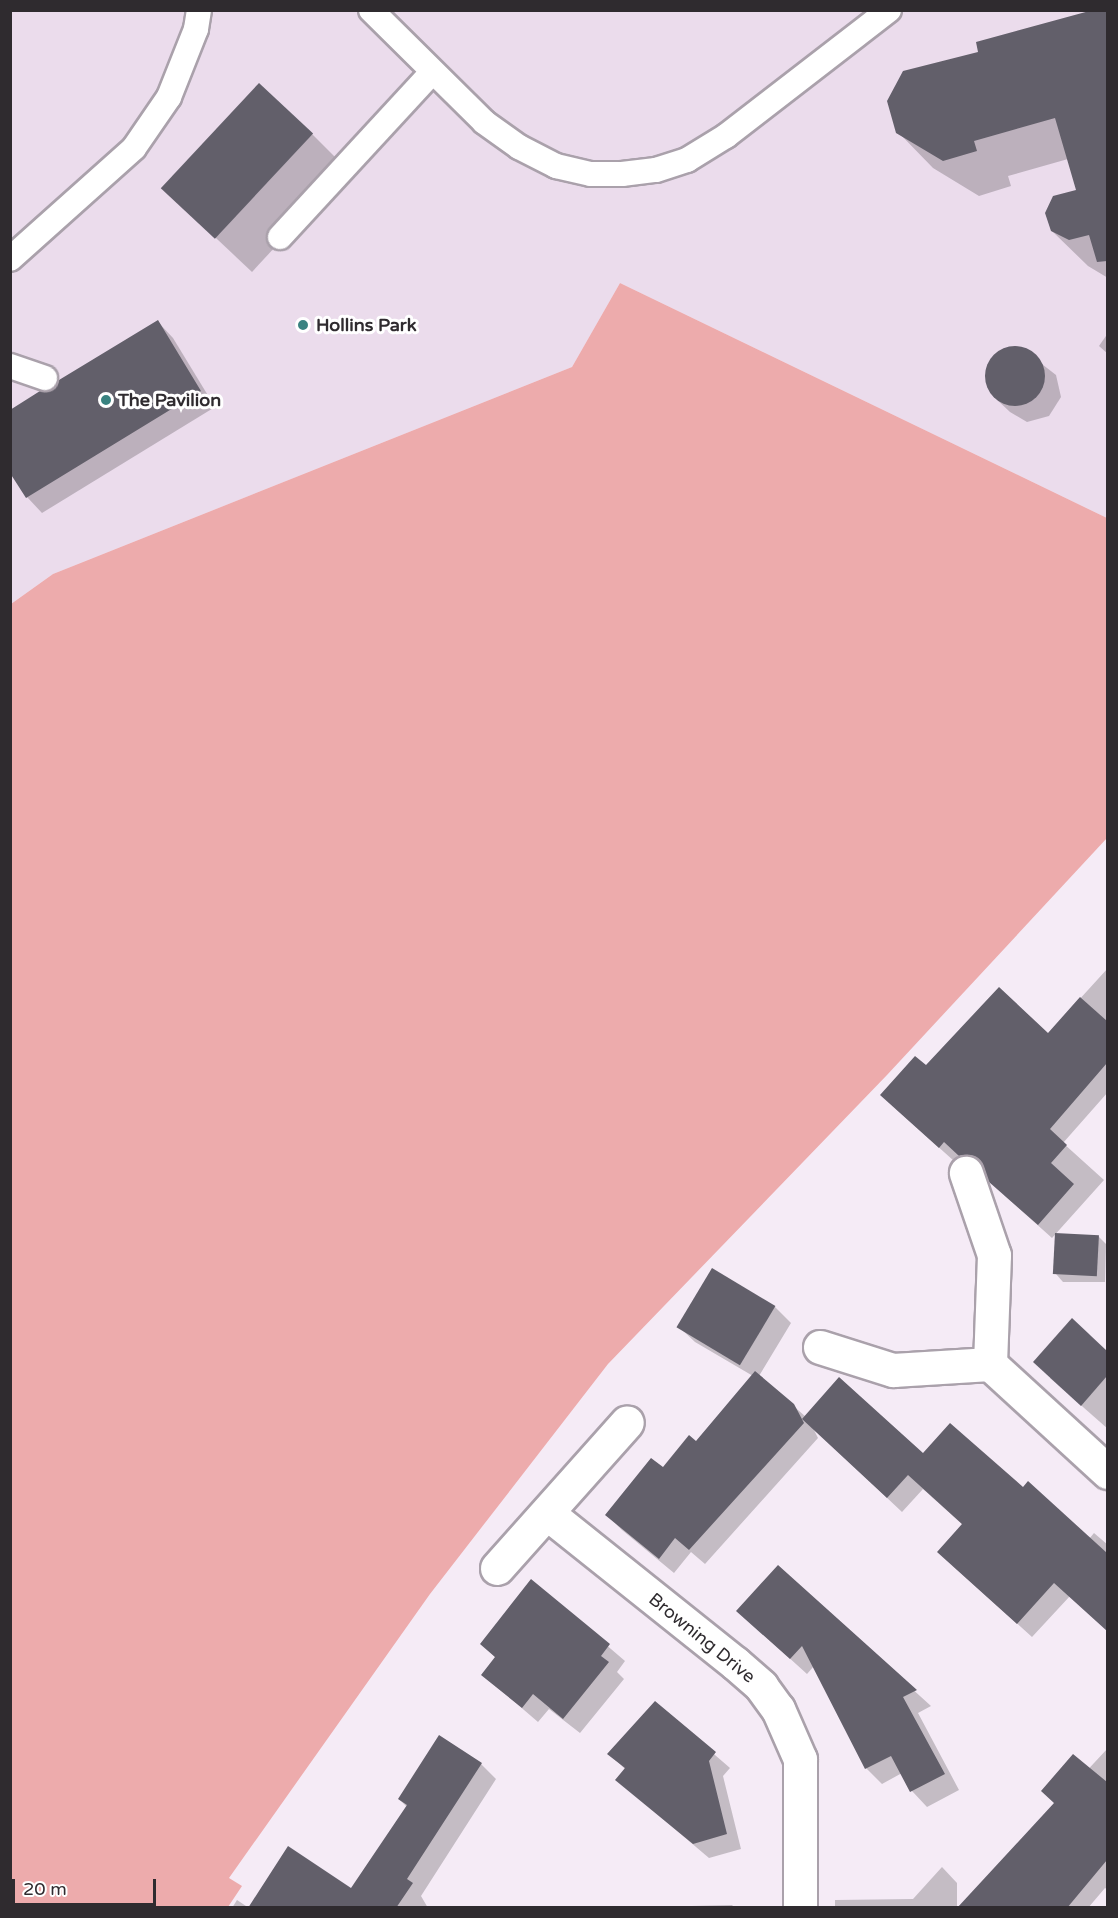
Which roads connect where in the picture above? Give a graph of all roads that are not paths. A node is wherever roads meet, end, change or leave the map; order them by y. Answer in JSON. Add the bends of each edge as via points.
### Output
{"nodes":[{"id":1,"x":199,"y":10,"type":"edge"},
{"id":2,"x":889,"y":10,"type":"edge"},
{"id":3,"x":374,"y":12,"type":"edge"},
{"id":4,"x":432,"y":72,"type":"junction"},
{"id":5,"x":280,"y":237,"type":"dead end"},
{"id":6,"x":10,"y":259,"type":"edge"},
{"id":7,"x":10,"y":366,"type":"edge"},
{"id":8,"x":45,"y":378,"type":"dead end"},
{"id":9,"x":966,"y":1173,"type":"dead end"},
{"id":10,"x":820,"y":1347,"type":"dead end"},
{"id":11,"x":990,"y":1364,"type":"junction"},
{"id":12,"x":627,"y":1422,"type":"dead end"},
{"id":13,"x":1107,"y":1472,"type":"edge"},
{"id":14,"x":547,"y":1513,"type":"junction"},
{"id":15,"x":497,"y":1568,"type":"dead end"},
{"id":16,"x":800,"y":1908,"type":"edge"}],
"edges":[{"from":1,"to":6,"type":"lane","via":[[196,29],[169,97],[134,148]]},
{"from":2,"to":4,"type":"lane","via":[[726,136],[687,160],[656,170],[591,174],[556,166],[501,134]]},
{"from":3,"to":4,"type":"lane"},
{"from":4,"to":5,"type":"lane"},
{"from":7,"to":8,"type":"lane"},
{"from":9,"to":11,"type":"street","via":[[994,1255]]},
{"from":10,"to":11,"type":"street","via":[[893,1370]]},
{"from":11,"to":13,"type":"street"},
{"from":12,"to":14,"type":"street"},
{"from":14,"to":15,"type":"street"},
{"from":14,"to":16,"type":"street","name":"Browning Drive","via":[[735,1663],[761,1686],[778,1709],[800,1759]]}]}
